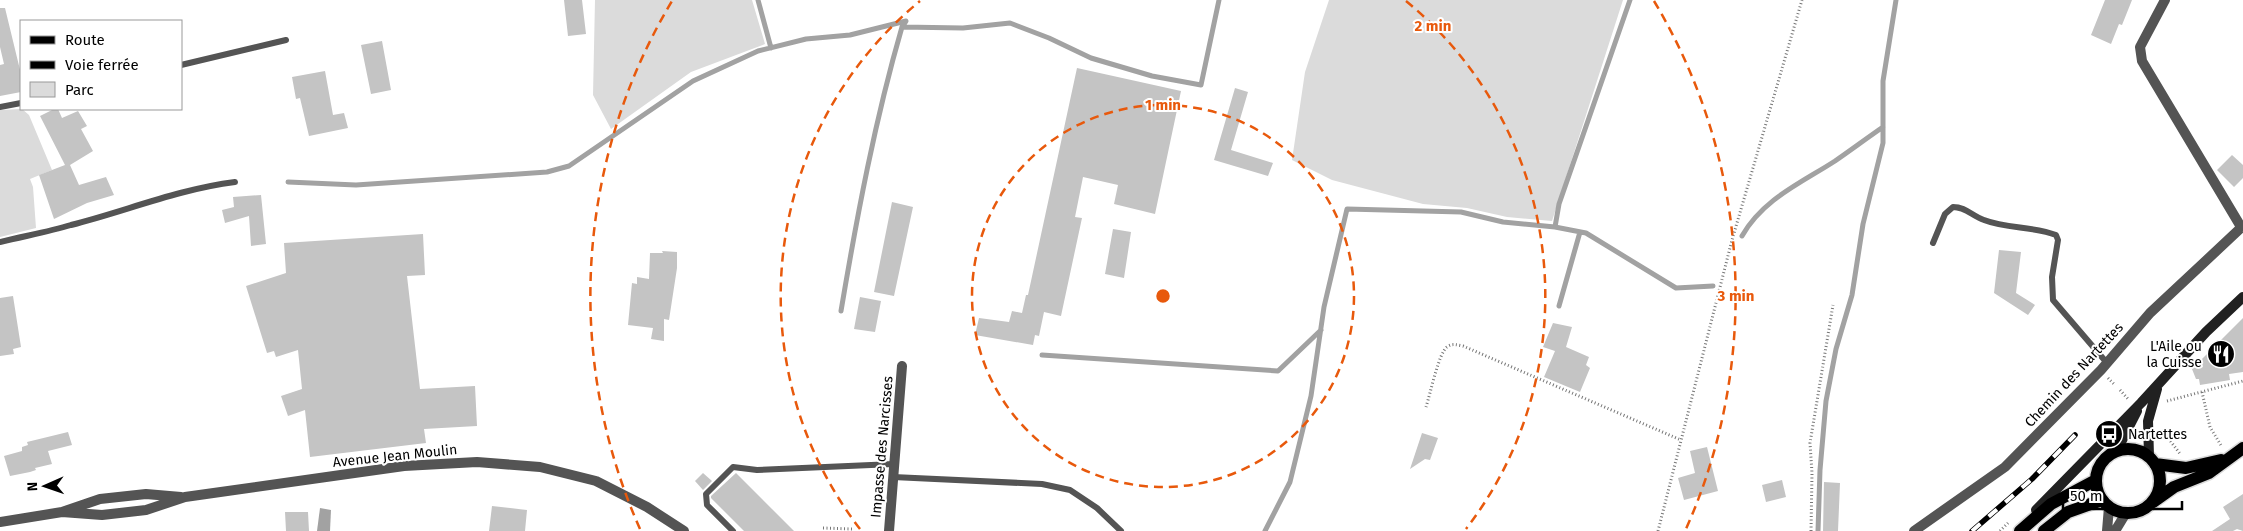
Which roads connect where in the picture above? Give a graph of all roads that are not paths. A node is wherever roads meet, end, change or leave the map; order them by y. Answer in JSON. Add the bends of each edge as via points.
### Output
{"nodes":[{"id":1,"x":2165,"y":0,"type":"edge"},
{"id":2,"x":286,"y":40,"type":"dead end"},
{"id":3,"x":182,"y":65,"type":"edge"},
{"id":4,"x":20,"y":102,"type":"edge"},
{"id":5,"x":0,"y":107,"type":"edge"},
{"id":6,"x":235,"y":182,"type":"dead end"},
{"id":7,"x":2242,"y":227,"type":"edge"},
{"id":8,"x":0,"y":242,"type":"edge"},
{"id":9,"x":1933,"y":243,"type":"dead end"},
{"id":10,"x":2243,"y":297,"type":"edge"},
{"id":11,"x":2107,"y":363,"type":"junction"},
{"id":12,"x":902,"y":366,"type":"dead end"},
{"id":13,"x":2159,"y":384,"type":"junction"},
{"id":14,"x":2141,"y":403,"type":"junction"},
{"id":15,"x":2243,"y":448,"type":"edge"},
{"id":16,"x":2117,"y":450,"type":"junction"},
{"id":17,"x":2225,"y":454,"type":"junction"},
{"id":18,"x":2152,"y":460,"type":"junction"},
{"id":19,"x":894,"y":464,"type":"junction"},
{"id":20,"x":893,"y":477,"type":"junction"},
{"id":21,"x":2096,"y":480,"type":"junction"},
{"id":22,"x":185,"y":497,"type":"junction"},
{"id":23,"x":2105,"y":503,"type":"junction"},
{"id":24,"x":2144,"y":508,"type":"junction"},
{"id":25,"x":62,"y":512,"type":"junction"},
{"id":26,"x":2126,"y":513,"type":"junction"},
{"id":27,"x":0,"y":522,"type":"edge"},
{"id":28,"x":684,"y":531,"type":"edge"},
{"id":29,"x":733,"y":531,"type":"edge"},
{"id":30,"x":889,"y":531,"type":"edge"},
{"id":31,"x":1121,"y":531,"type":"edge"},
{"id":32,"x":1914,"y":531,"type":"edge"},
{"id":33,"x":2018,"y":531,"type":"edge"},
{"id":34,"x":2044,"y":531,"type":"edge"},
{"id":35,"x":2107,"y":531,"type":"edge"},
{"id":36,"x":2115,"y":531,"type":"edge"}],
"edges":[{"from":1,"to":7,"type":"street","via":[[2140,47],[2142,62]]},
{"from":2,"to":3,"type":"lane"},
{"from":4,"to":5,"type":"lane"},
{"from":6,"to":8,"type":"lane","via":[[211,185],[70,226]]},
{"from":7,"to":11,"type":"street","name":"Chemin des Nartettes","via":[[2150,314]]},
{"from":9,"to":11,"type":"lane","via":[[1945,214],[1953,207],[1962,207],[1995,224],[2043,230],[2056,235],[2053,300]]},
{"from":10,"to":13,"type":"main road"},
{"from":11,"to":32,"type":"street","name":"Chemin des Nartettes","via":[[2005,467]]},
{"from":12,"to":19,"type":"street","name":"Impasse des Narcisses"},
{"from":13,"to":14,"type":"main road"},
{"from":13,"to":18,"type":"main road","via":[[2148,421]]},
{"from":14,"to":16,"type":"main road"},
{"from":14,"to":33,"type":"main road"},
{"from":15,"to":17,"type":"main road"},
{"from":16,"to":18,"type":"main road","via":[[2134,449]]},
{"from":16,"to":21,"type":"main road","via":[[2104,459]]},
{"from":17,"to":18,"type":"main road","via":[[2186,468]]},
{"from":17,"to":24,"type":"main road","via":[[2209,473],[2174,488]]},
{"from":18,"to":24,"type":"main road","via":[[2159,473],[2157,493]]},
{"from":19,"to":20,"type":"street","name":"Impasse des Narcisses"},
{"from":19,"to":29,"type":"lane","via":[[757,470],[733,467],[706,494],[707,506]]},
{"from":20,"to":30,"type":"street","name":"Impasse des Narcisses"},
{"from":20,"to":31,"type":"lane","via":[[1042,484],[1070,490],[1097,508]]},
{"from":21,"to":23,"type":"main road","via":[[2096,488]]},
{"from":21,"to":33,"type":"main road","via":[[2051,504]]},
{"from":22,"to":25,"type":"street","name":"Avenue Jean Moulin","via":[[146,494],[100,500]]},
{"from":22,"to":25,"type":"street","name":"Avenue Jean Moulin","via":[[146,510],[102,515]]},
{"from":22,"to":28,"type":"street","name":"Avenue Jean Moulin","via":[[404,466],[477,462],[540,467],[596,481],[647,507]]},
{"from":23,"to":26,"type":"main road"},
{"from":23,"to":34,"type":"main road","via":[[2068,512]]},
{"from":23,"to":35,"type":"street"},
{"from":24,"to":26,"type":"main road"},
{"from":25,"to":27,"type":"street","name":"Avenue Jean Moulin"},
{"from":26,"to":36,"type":"street"}]}
